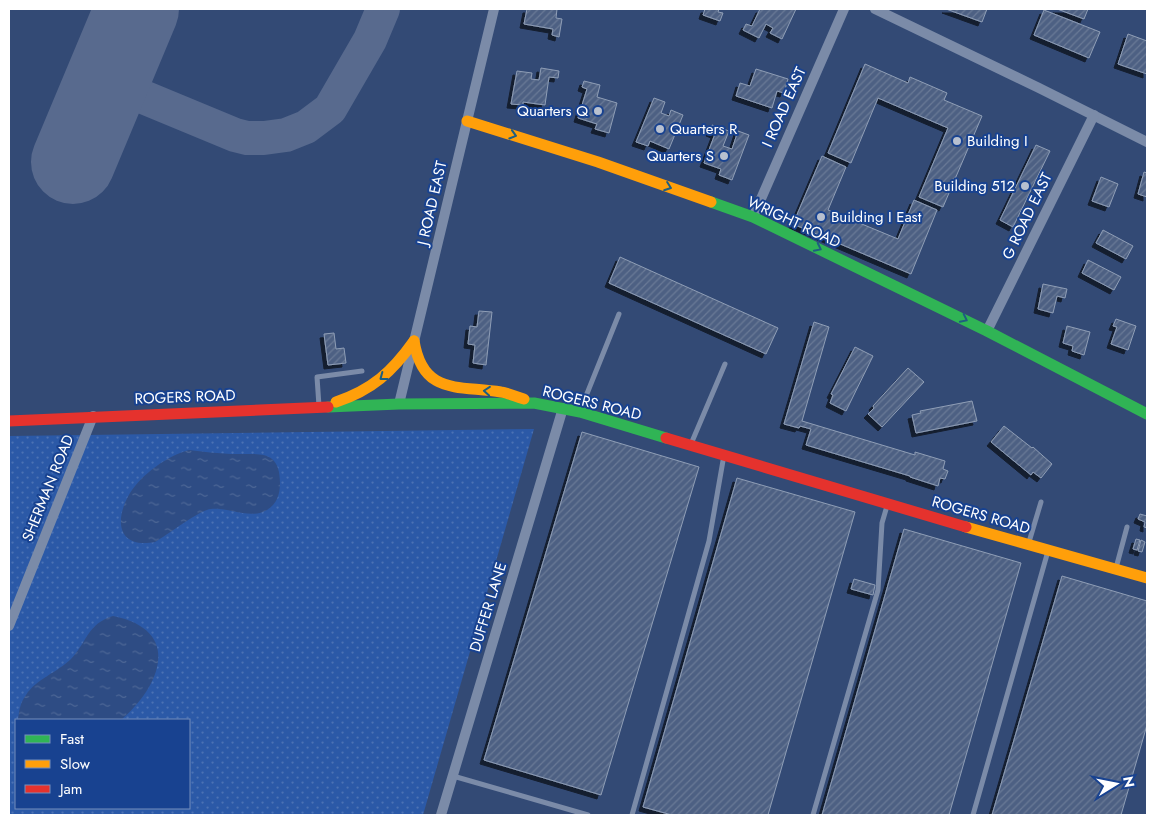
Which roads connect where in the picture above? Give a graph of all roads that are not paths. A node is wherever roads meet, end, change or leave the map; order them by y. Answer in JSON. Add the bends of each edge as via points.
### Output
{"nodes":[{"id":1,"x":494,"y":9,"type":"edge"},
{"id":2,"x":844,"y":9,"type":"edge"},
{"id":3,"x":875,"y":9,"type":"edge"},
{"id":4,"x":1094,"y":115,"type":"junction"},
{"id":5,"x":467,"y":121,"type":"junction"},
{"id":6,"x":1147,"y":142,"type":"edge"},
{"id":7,"x":752,"y":217,"type":"junction"},
{"id":8,"x":619,"y":314,"type":"dead end"},
{"id":9,"x":988,"y":330,"type":"junction"},
{"id":10,"x":414,"y":341,"type":"junction"},
{"id":11,"x":725,"y":364,"type":"dead end"},
{"id":12,"x":362,"y":371,"type":"dead end"},
{"id":13,"x":534,"y":403,"type":"junction"},
{"id":14,"x":399,"y":404,"type":"junction"},
{"id":15,"x":319,"y":406,"type":"junction"},
{"id":16,"x":563,"y":408,"type":"junction"},
{"id":17,"x":580,"y":412,"type":"junction"},
{"id":18,"x":1147,"y":414,"type":"edge"},
{"id":19,"x":93,"y":416,"type":"junction"},
{"id":20,"x":9,"y":421,"type":"edge"},
{"id":21,"x":690,"y":445,"type":"junction"},
{"id":22,"x":724,"y":454,"type":"junction"},
{"id":23,"x":1042,"y":502,"type":"dead end"},
{"id":24,"x":888,"y":504,"type":"junction"},
{"id":25,"x":1127,"y":528,"type":"dead end"},
{"id":26,"x":1029,"y":544,"type":"junction"},
{"id":27,"x":1048,"y":550,"type":"junction"},
{"id":28,"x":1116,"y":569,"type":"junction"},
{"id":29,"x":1147,"y":578,"type":"edge"},
{"id":30,"x":9,"y":626,"type":"edge"},
{"id":31,"x":453,"y":776,"type":"junction"},
{"id":32,"x":441,"y":815,"type":"edge"},
{"id":33,"x":588,"y":815,"type":"edge"},
{"id":34,"x":632,"y":815,"type":"edge"},
{"id":35,"x":813,"y":815,"type":"edge"},
{"id":36,"x":973,"y":815,"type":"edge"}],
"edges":[{"from":1,"to":5,"type":"street","name":"J ROAD EAST"},
{"from":2,"to":7,"type":"street","name":"I ROAD EAST"},
{"from":3,"to":4,"type":"street"},
{"from":4,"to":6,"type":"street"},
{"from":4,"to":9,"type":"street","name":"G ROAD EAST"},
{"from":5,"to":7,"type":"street","name":"WRIGHT ROAD","one_way":true,"via":[[598,162]]},
{"from":5,"to":10,"type":"street","name":"J ROAD EAST"},
{"from":7,"to":9,"type":"street","name":"WRIGHT ROAD","one_way":true},
{"from":8,"to":17,"type":"lane"},
{"from":9,"to":18,"type":"street","name":"WRIGHT ROAD"},
{"from":13,"to":10,"type":"street","one_way":true,"via":[[503,392],[455,388],[437,381],[418,360]]},
{"from":10,"to":14,"type":"street","name":"J ROAD EAST"},
{"from":10,"to":15,"type":"street","one_way":true,"via":[[398,364],[359,394]]},
{"from":11,"to":21,"type":"lane"},
{"from":12,"to":15,"type":"lane","via":[[318,377]]},
{"from":13,"to":14,"type":"street","name":"ROGERS ROAD"},
{"from":13,"to":16,"type":"street","name":"ROGERS ROAD"},
{"from":14,"to":15,"type":"street","name":"ROGERS ROAD"},
{"from":15,"to":19,"type":"street","name":"ROGERS ROAD"},
{"from":16,"to":17,"type":"street","name":"ROGERS ROAD"},
{"from":16,"to":31,"type":"street","name":"DUFFER LANE"},
{"from":17,"to":21,"type":"street","name":"ROGERS ROAD"},
{"from":19,"to":20,"type":"street","name":"ROGERS ROAD"},
{"from":19,"to":30,"type":"street","name":"SHERMAN ROAD"},
{"from":21,"to":22,"type":"street","name":"ROGERS ROAD"},
{"from":22,"to":24,"type":"street","name":"ROGERS ROAD"},
{"from":22,"to":34,"type":"lane","via":[[708,541]]},
{"from":23,"to":26,"type":"lane"},
{"from":24,"to":26,"type":"street","name":"ROGERS ROAD"},
{"from":24,"to":35,"type":"lane","via":[[882,523],[878,590]]},
{"from":25,"to":28,"type":"lane"},
{"from":26,"to":27,"type":"street","name":"ROGERS ROAD"},
{"from":27,"to":28,"type":"street","name":"ROGERS ROAD"},
{"from":27,"to":36,"type":"lane"},
{"from":28,"to":29,"type":"street","name":"ROGERS ROAD"},
{"from":31,"to":32,"type":"street","name":"DUFFER LANE"},
{"from":31,"to":33,"type":"lane"}]}
